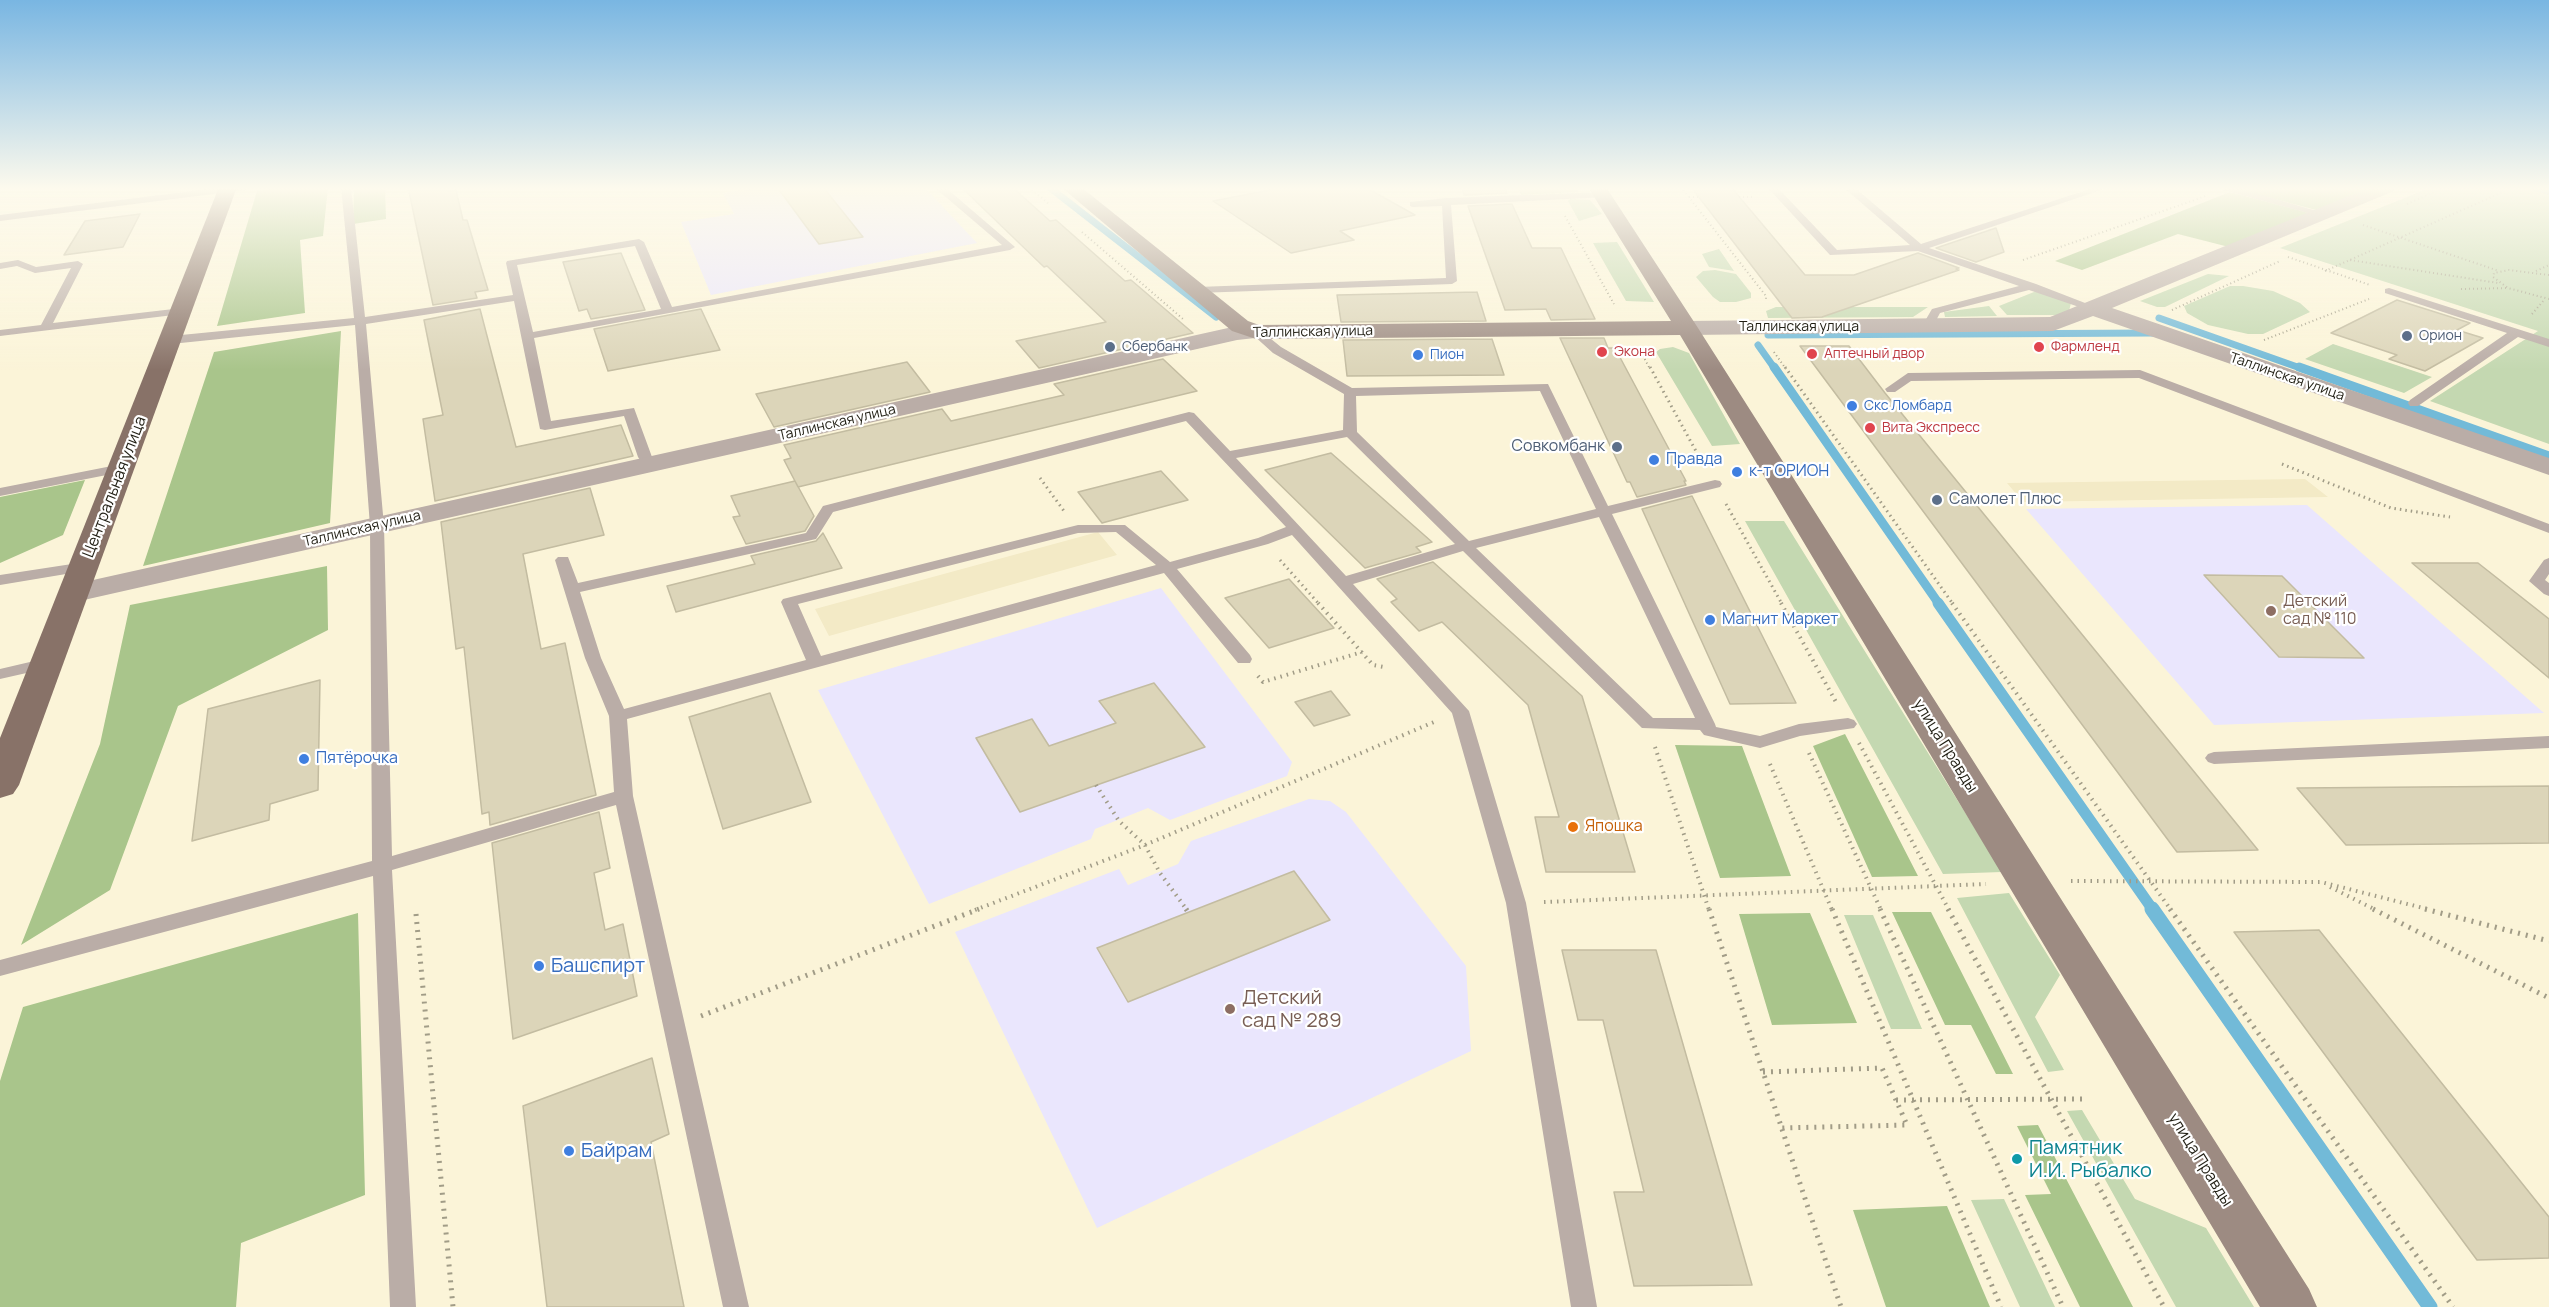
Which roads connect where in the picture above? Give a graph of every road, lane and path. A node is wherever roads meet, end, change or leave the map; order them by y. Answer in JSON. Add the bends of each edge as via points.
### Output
{"nodes":[{"id":1,"x":209,"y":248,"type":"edge"},
{"id":2,"x":352,"y":248,"type":"edge"},
{"id":3,"x":602,"y":248,"type":"edge"},
{"id":4,"x":642,"y":248,"type":"edge"},
{"id":5,"x":1005,"y":248,"type":"edge"},
{"id":6,"x":1100,"y":248,"type":"edge"},
{"id":7,"x":1145,"y":248,"type":"edge"},
{"id":8,"x":1450,"y":248,"type":"edge"},
{"id":9,"x":1582,"y":248,"type":"edge"},
{"id":10,"x":1636,"y":248,"type":"edge"},
{"id":11,"x":1729,"y":248,"type":"edge"},
{"id":12,"x":1829,"y":248,"type":"edge"},
{"id":13,"x":1919,"y":248,"type":"joint"},
{"id":14,"x":2059,"y":248,"type":"edge"},
{"id":15,"x":2239,"y":248,"type":"edge"},
{"id":16,"x":2376,"y":248,"type":"edge"},
{"id":17,"x":2433,"y":248,"type":"edge"},
{"id":18,"x":2288,"y":257,"type":"dead end"},
{"id":19,"x":2349,"y":260,"type":"junction"},
{"id":20,"x":2549,"y":265,"type":"edge"},
{"id":21,"x":0,"y":266,"type":"edge"},
{"id":22,"x":2325,"y":271,"type":"junction"},
{"id":23,"x":2499,"y":271,"type":"junction"},
{"id":24,"x":2534,"y":272,"type":"junction"},
{"id":25,"x":1990,"y":273,"type":"junction"},
{"id":26,"x":2549,"y":275,"type":"edge"},
{"id":27,"x":2498,"y":283,"type":"junction"},
{"id":28,"x":2032,"y":286,"type":"junction"},
{"id":29,"x":1197,"y":290,"type":"junction"},
{"id":30,"x":2389,"y":291,"type":"junction"},
{"id":31,"x":519,"y":297,"type":"junction"},
{"id":32,"x":2549,"y":299,"type":"edge"},
{"id":33,"x":2092,"y":308,"type":"junction"},
{"id":34,"x":182,"y":311,"type":"junction"},
{"id":35,"x":668,"y":311,"type":"junction"},
{"id":36,"x":360,"y":321,"type":"junction"},
{"id":37,"x":1190,"y":326,"type":"dead end"},
{"id":38,"x":1928,"y":326,"type":"junction"},
{"id":39,"x":45,"y":327,"type":"junction"},
{"id":40,"x":1627,"y":328,"type":"junction"},
{"id":41,"x":1687,"y":328,"type":"junction"},
{"id":42,"x":1767,"y":328,"type":"junction"},
{"id":43,"x":1256,"y":332,"type":"junction"},
{"id":44,"x":0,"y":333,"type":"edge"},
{"id":45,"x":2516,"y":333,"type":"junction"},
{"id":46,"x":528,"y":336,"type":"junction"},
{"id":47,"x":171,"y":340,"type":"junction"},
{"id":48,"x":2549,"y":344,"type":"edge"},
{"id":49,"x":2218,"y":353,"type":"junction"},
{"id":50,"x":1891,"y":389,"type":"dead end"},
{"id":51,"x":1350,"y":392,"type":"junction"},
{"id":52,"x":2414,"y":403,"type":"dead end"},
{"id":53,"x":1350,"y":433,"type":"junction"},
{"id":54,"x":1227,"y":456,"type":"junction"},
{"id":55,"x":1026,"y":458,"type":"junction"},
{"id":56,"x":650,"y":464,"type":"junction"},
{"id":57,"x":2282,"y":464,"type":"dead end"},
{"id":58,"x":2549,"y":467,"type":"edge"},
{"id":59,"x":122,"y":468,"type":"junction"},
{"id":60,"x":1715,"y":484,"type":"junction"},
{"id":61,"x":0,"y":492,"type":"edge"},
{"id":62,"x":1604,"y":512,"type":"junction"},
{"id":63,"x":2458,"y":519,"type":"dead end"},
{"id":64,"x":377,"y":526,"type":"junction"},
{"id":65,"x":2549,"y":528,"type":"edge"},
{"id":66,"x":1078,"y":529,"type":"junction"},
{"id":67,"x":1296,"y":529,"type":"junction"},
{"id":68,"x":1263,"y":541,"type":"junction"},
{"id":69,"x":1465,"y":546,"type":"junction"},
{"id":70,"x":563,"y":560,"type":"dead end"},
{"id":71,"x":2549,"y":563,"type":"edge"},
{"id":72,"x":1166,"y":566,"type":"junction"},
{"id":73,"x":0,"y":580,"type":"edge"},
{"id":74,"x":80,"y":580,"type":"junction"},
{"id":75,"x":1343,"y":582,"type":"junction"},
{"id":76,"x":572,"y":589,"type":"junction"},
{"id":77,"x":2549,"y":591,"type":"edge"},
{"id":78,"x":1362,"y":652,"type":"junction"},
{"id":79,"x":1244,"y":659,"type":"joint"},
{"id":80,"x":48,"y":663,"type":"junction"},
{"id":81,"x":816,"y":663,"type":"junction"},
{"id":82,"x":0,"y":674,"type":"edge"},
{"id":83,"x":1428,"y":675,"type":"junction"},
{"id":84,"x":1460,"y":711,"type":"junction"},
{"id":85,"x":618,"y":716,"type":"junction"},
{"id":86,"x":1648,"y":724,"type":"junction"},
{"id":87,"x":1706,"y":724,"type":"junction"},
{"id":88,"x":1848,"y":724,"type":"junction"},
{"id":89,"x":1799,"y":730,"type":"junction"},
{"id":90,"x":1760,"y":742,"type":"junction"},
{"id":91,"x":2549,"y":742,"type":"edge"},
{"id":92,"x":2214,"y":758,"type":"dead end"},
{"id":93,"x":0,"y":785,"type":"edge"},
{"id":94,"x":1096,"y":785,"type":"dead end"},
{"id":95,"x":624,"y":796,"type":"junction"},
{"id":96,"x":1145,"y":846,"type":"junction"},
{"id":97,"x":410,"y":858,"type":"junction"},
{"id":98,"x":382,"y":866,"type":"junction"},
{"id":99,"x":2028,"y":881,"type":"junction"},
{"id":100,"x":2152,"y":881,"type":"junction"},
{"id":101,"x":2321,"y":882,"type":"junction"},
{"id":102,"x":1935,"y":886,"type":"junction"},
{"id":103,"x":1870,"y":889,"type":"junction"},
{"id":104,"x":1824,"y":891,"type":"junction"},
{"id":105,"x":1704,"y":896,"type":"junction"},
{"id":106,"x":1516,"y":903,"type":"junction"},
{"id":107,"x":1188,"y":912,"type":"dead end"},
{"id":108,"x":2549,"y":941,"type":"edge"},
{"id":109,"x":0,"y":968,"type":"edge"},
{"id":110,"x":2549,"y":998,"type":"edge"},
{"id":111,"x":673,"y":1027,"type":"junction"},
{"id":112,"x":1763,"y":1072,"type":"junction"},
{"id":113,"x":2085,"y":1099,"type":"dead end"},
{"id":114,"x":1896,"y":1100,"type":"junction"},
{"id":115,"x":1912,"y":1100,"type":"junction"},
{"id":116,"x":1970,"y":1100,"type":"junction"},
{"id":117,"x":2049,"y":1100,"type":"junction"},
{"id":118,"x":1782,"y":1128,"type":"junction"},
{"id":119,"x":403,"y":1307,"type":"edge"},
{"id":120,"x":453,"y":1307,"type":"edge"},
{"id":121,"x":736,"y":1307,"type":"edge"},
{"id":122,"x":1584,"y":1307,"type":"edge"},
{"id":123,"x":1841,"y":1307,"type":"edge"},
{"id":124,"x":2001,"y":1307,"type":"edge"},
{"id":125,"x":2063,"y":1307,"type":"edge"},
{"id":126,"x":2164,"y":1307,"type":"edge"},
{"id":127,"x":2290,"y":1307,"type":"edge"},
{"id":128,"x":2453,"y":1307,"type":"edge"}],
"edges":[{"from":1,"to":34,"type":"main road","name":"Центральная улица"},
{"from":2,"to":36,"type":"lane"},
{"from":3,"to":31,"type":"lane","via":[[511,263]]},
{"from":4,"to":35,"type":"lane"},
{"from":5,"to":35,"type":"lane"},
{"from":6,"to":37,"type":"path"},
{"from":7,"to":29,"type":"main road"},
{"from":8,"to":29,"type":"lane","via":[[1452,281]]},
{"from":9,"to":40,"type":"path"},
{"from":10,"to":41,"type":"main road","name":"улица Правды"},
{"from":11,"to":42,"type":"path","via":[[1766,296],[1757,314]]},
{"from":12,"to":13,"type":"lane","via":[[1834,253]]},
{"from":13,"to":25,"type":"lane"},
{"from":14,"to":25,"type":"path"},
{"from":15,"to":33,"type":"street"},
{"from":16,"to":19,"type":"path"},
{"from":17,"to":23,"type":"path"},
{"from":18,"to":22,"type":"path"},
{"from":19,"to":22,"type":"path"},
{"from":19,"to":27,"type":"path"},
{"from":20,"to":24,"type":"path"},
{"from":21,"to":39,"type":"lane","via":[[18,263],[35,270],[78,264]]},
{"from":22,"to":30,"type":"path"},
{"from":23,"to":24,"type":"path"},
{"from":23,"to":27,"type":"path","via":[[2493,278]]},
{"from":24,"to":26,"type":"path"},
{"from":25,"to":28,"type":"lane"},
{"from":27,"to":32,"type":"path"},
{"from":28,"to":33,"type":"lane"},
{"from":28,"to":38,"type":"lane","via":[[1935,311]]},
{"from":29,"to":43,"type":"main road","via":[[1240,326]]},
{"from":30,"to":45,"type":"lane"},
{"from":30,"to":49,"type":"path","via":[[2249,345]]},
{"from":31,"to":36,"type":"lane"},
{"from":31,"to":46,"type":"lane"},
{"from":33,"to":38,"type":"street","name":"Таллинская улица","via":[[2053,324]]},
{"from":33,"to":49,"type":"street","name":"Таллинская улица"},
{"from":34,"to":39,"type":"lane"},
{"from":34,"to":47,"type":"main road","name":"Центральная улица"},
{"from":35,"to":46,"type":"lane"},
{"from":36,"to":47,"type":"lane"},
{"from":36,"to":64,"type":"lane"},
{"from":38,"to":42,"type":"street","name":"Таллинская улица"},
{"from":39,"to":44,"type":"lane"},
{"from":40,"to":41,"type":"main road","name":"Таллинская улица"},
{"from":40,"to":43,"type":"main road","name":"Таллинская улица"},
{"from":40,"to":60,"type":"path"},
{"from":41,"to":42,"type":"street","name":"Таллинская улица"},
{"from":41,"to":99,"type":"main road","name":"улица Правды"},
{"from":42,"to":100,"type":"path","via":[[1769,345]]},
{"from":43,"to":51,"type":"lane","via":[[1277,350]]},
{"from":43,"to":56,"type":"street","name":"Таллинская улица","via":[[1237,333]]},
{"from":45,"to":48,"type":"lane"},
{"from":45,"to":52,"type":"lane"},
{"from":46,"to":56,"type":"lane","via":[[545,426],[629,411]]},
{"from":47,"to":59,"type":"main road","name":"Центральная улица"},
{"from":49,"to":58,"type":"street","name":"Таллинская улица"},
{"from":50,"to":65,"type":"lane","via":[[1908,377],[2140,374]]},
{"from":51,"to":53,"type":"lane"},
{"from":51,"to":62,"type":"lane","via":[[1544,387]]},
{"from":53,"to":54,"type":"lane"},
{"from":53,"to":69,"type":"lane"},
{"from":54,"to":55,"type":"lane","via":[[1189,416]]},
{"from":54,"to":67,"type":"lane"},
{"from":55,"to":66,"type":"path"},
{"from":55,"to":76,"type":"lane","via":[[828,509],[811,536]]},
{"from":56,"to":64,"type":"street","name":"Таллинская улица"},
{"from":57,"to":63,"type":"path","via":[[2391,508]]},
{"from":59,"to":61,"type":"lane"},
{"from":59,"to":74,"type":"main road","name":"Центральная улица"},
{"from":60,"to":62,"type":"lane"},
{"from":60,"to":88,"type":"path"},
{"from":62,"to":69,"type":"lane"},
{"from":62,"to":87,"type":"lane"},
{"from":64,"to":74,"type":"street","name":"Таллинская улица"},
{"from":64,"to":98,"type":"lane"},
{"from":66,"to":72,"type":"lane","via":[[1120,528]]},
{"from":66,"to":81,"type":"lane","via":[[789,602]]},
{"from":67,"to":68,"type":"lane"},
{"from":67,"to":75,"type":"lane"},
{"from":68,"to":72,"type":"lane"},
{"from":68,"to":78,"type":"path"},
{"from":69,"to":75,"type":"lane"},
{"from":69,"to":86,"type":"lane"},
{"from":70,"to":76,"type":"lane"},
{"from":71,"to":77,"type":"lane","via":[[2537,581]]},
{"from":72,"to":79,"type":"lane"},
{"from":72,"to":81,"type":"lane"},
{"from":73,"to":74,"type":"lane"},
{"from":74,"to":80,"type":"main road","name":"Центральная улица"},
{"from":75,"to":83,"type":"lane"},
{"from":76,"to":85,"type":"lane","via":[[593,658]]},
{"from":78,"to":79,"type":"path","via":[[1263,682]]},
{"from":78,"to":83,"type":"path","via":[[1373,665]]},
{"from":80,"to":82,"type":"lane"},
{"from":80,"to":93,"type":"main road","name":"Центральная улица"},
{"from":81,"to":85,"type":"lane"},
{"from":83,"to":84,"type":"lane"},
{"from":84,"to":96,"type":"path"},
{"from":84,"to":106,"type":"lane"},
{"from":85,"to":95,"type":"lane"},
{"from":86,"to":87,"type":"lane"},
{"from":86,"to":105,"type":"path"},
{"from":87,"to":90,"type":"lane","via":[[1710,731]]},
{"from":88,"to":89,"type":"lane"},
{"from":88,"to":102,"type":"path"},
{"from":89,"to":90,"type":"lane"},
{"from":89,"to":103,"type":"path"},
{"from":90,"to":104,"type":"path"},
{"from":91,"to":92,"type":"lane"},
{"from":94,"to":96,"type":"path","via":[[1119,821]]},
{"from":95,"to":97,"type":"lane"},
{"from":95,"to":111,"type":"lane"},
{"from":96,"to":107,"type":"path"},
{"from":96,"to":111,"type":"path"},
{"from":97,"to":98,"type":"lane"},
{"from":97,"to":120,"type":"path"},
{"from":98,"to":109,"type":"lane"},
{"from":98,"to":119,"type":"lane"},
{"from":99,"to":100,"type":"path"},
{"from":99,"to":102,"type":"path"},
{"from":99,"to":127,"type":"main road","name":"улица Правды"},
{"from":100,"to":101,"type":"path"},
{"from":100,"to":128,"type":"path"},
{"from":101,"to":108,"type":"path"},
{"from":101,"to":110,"type":"path"},
{"from":102,"to":103,"type":"path"},
{"from":102,"to":117,"type":"path"},
{"from":103,"to":104,"type":"path"},
{"from":103,"to":116,"type":"path"},
{"from":104,"to":105,"type":"path"},
{"from":104,"to":115,"type":"path"},
{"from":105,"to":106,"type":"path"},
{"from":105,"to":112,"type":"path"},
{"from":106,"to":122,"type":"lane"},
{"from":111,"to":121,"type":"lane"},
{"from":112,"to":114,"type":"path","via":[[1882,1068]]},
{"from":112,"to":118,"type":"path"},
{"from":113,"to":117,"type":"path"},
{"from":114,"to":115,"type":"path"},
{"from":114,"to":118,"type":"path","via":[[1907,1125]]},
{"from":115,"to":116,"type":"path"},
{"from":115,"to":124,"type":"path"},
{"from":116,"to":117,"type":"path"},
{"from":116,"to":125,"type":"path"},
{"from":117,"to":126,"type":"path"},
{"from":118,"to":123,"type":"path"}]}
